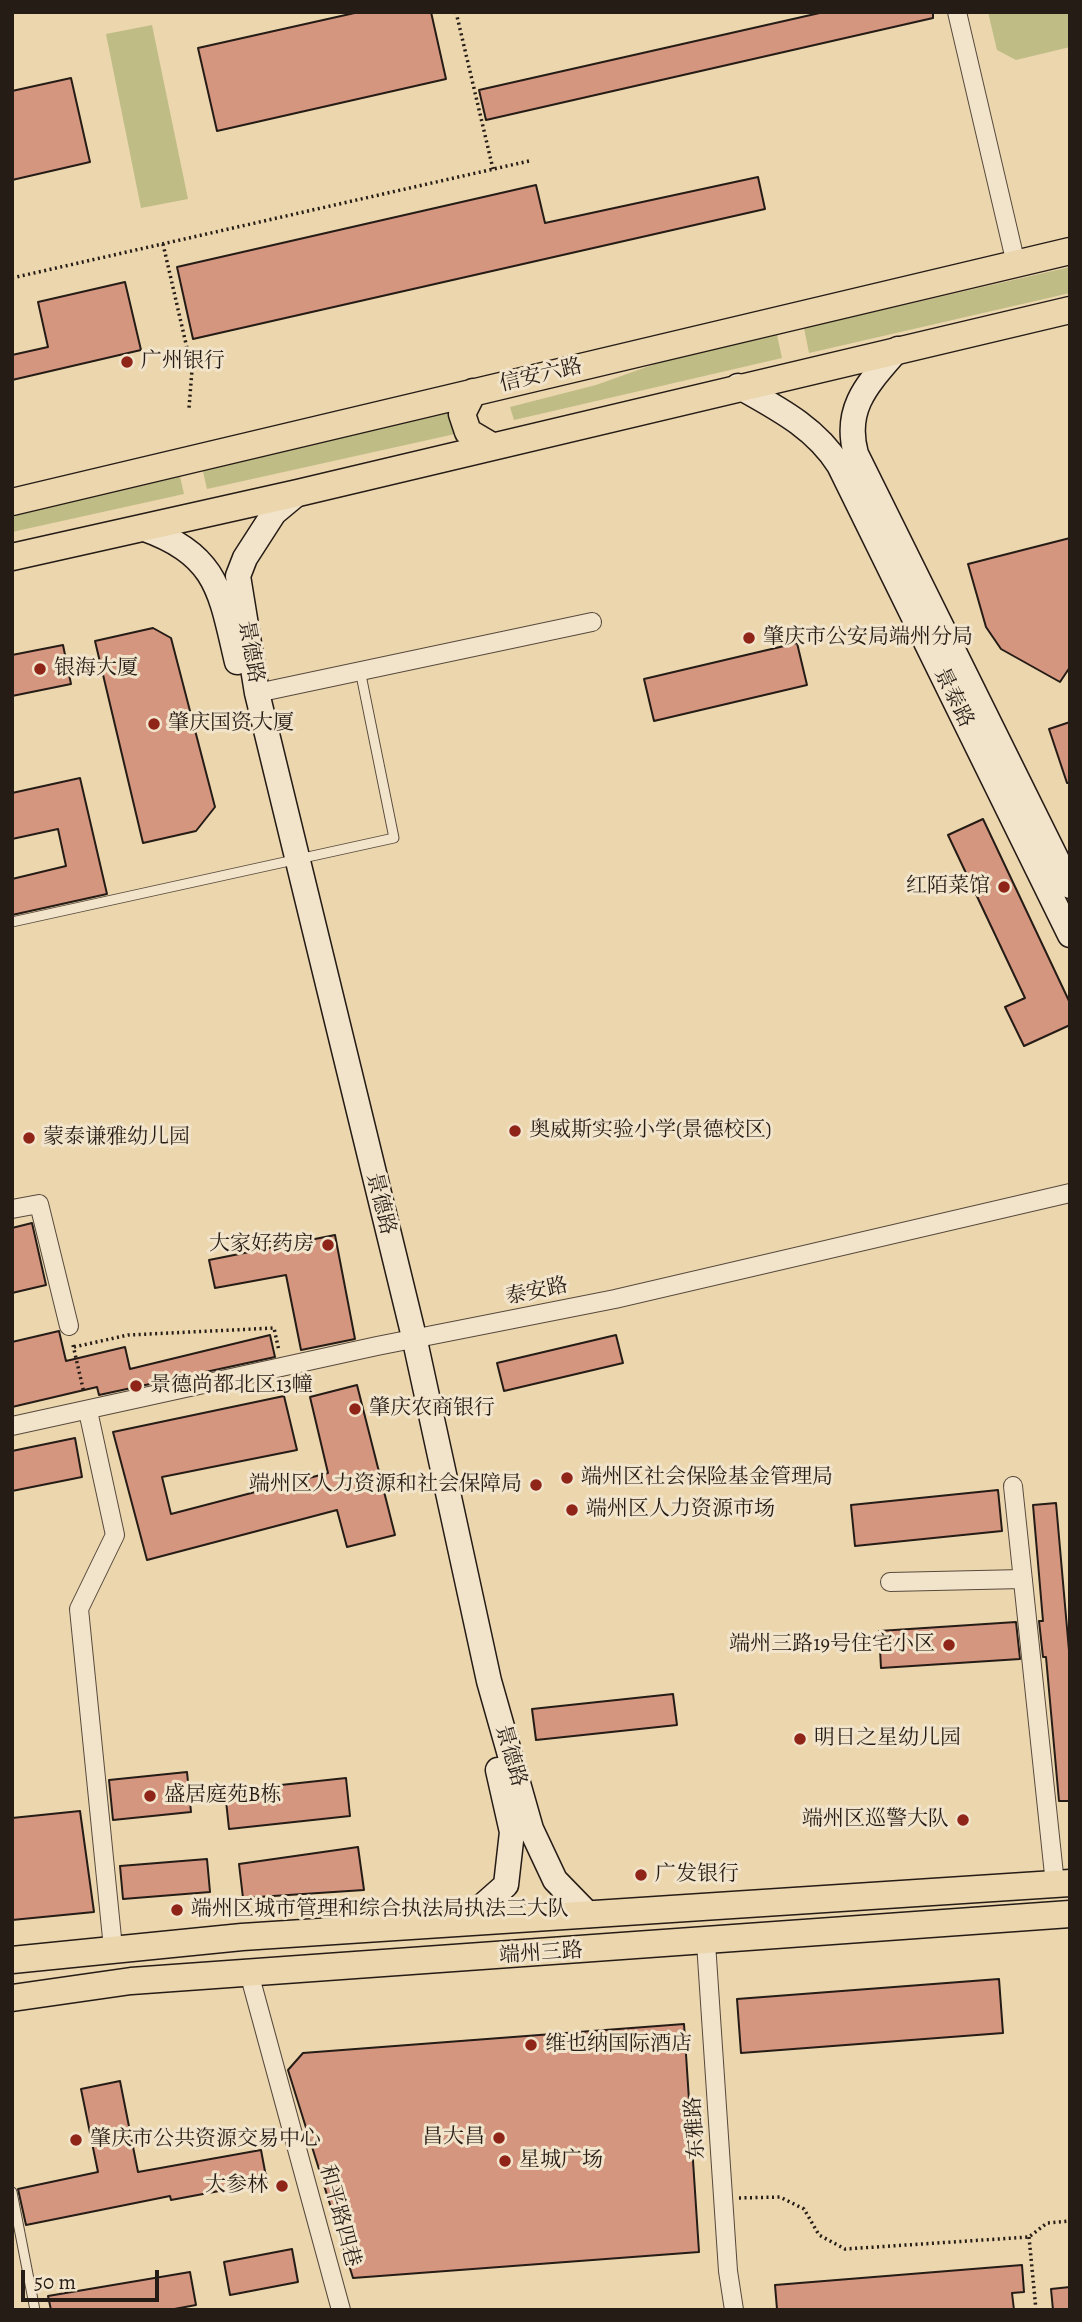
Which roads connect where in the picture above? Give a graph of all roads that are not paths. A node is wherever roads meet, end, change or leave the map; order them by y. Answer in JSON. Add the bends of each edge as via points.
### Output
{"nodes":[{"id":1,"x":957,"y":12,"type":"edge"},
{"id":2,"x":1070,"y":251,"type":"edge"},
{"id":3,"x":1016,"y":264,"type":"junction"},
{"id":4,"x":1070,"y":310,"type":"edge"},
{"id":5,"x":898,"y":349,"type":"junction"},
{"id":6,"x":738,"y":386,"type":"junction"},
{"id":7,"x":472,"y":392,"type":"junction"},
{"id":8,"x":490,"y":446,"type":"junction"},
{"id":9,"x":298,"y":493,"type":"junction"},
{"id":10,"x":12,"y":502,"type":"edge"},
{"id":11,"x":142,"y":528,"type":"junction"},
{"id":12,"x":12,"y":557,"type":"edge"},
{"id":13,"x":592,"y":622,"type":"dead end"},
{"id":14,"x":360,"y":670,"type":"junction"},
{"id":15,"x":257,"y":693,"type":"junction"},
{"id":16,"x":290,"y":859,"type":"junction"},
{"id":17,"x":1070,"y":886,"type":"edge"},
{"id":18,"x":12,"y":922,"type":"edge"},
{"id":19,"x":1070,"y":935,"type":"edge"},
{"id":20,"x":1070,"y":1194,"type":"edge"},
{"id":21,"x":12,"y":1209,"type":"edge"},
{"id":22,"x":69,"y":1326,"type":"road end"},
{"id":23,"x":408,"y":1342,"type":"junction"},
{"id":24,"x":88,"y":1411,"type":"junction"},
{"id":25,"x":12,"y":1426,"type":"edge"},
{"id":26,"x":1013,"y":1486,"type":"dead end"},
{"id":27,"x":1023,"y":1579,"type":"junction"},
{"id":28,"x":890,"y":1581,"type":"dead end"},
{"id":29,"x":1062,"y":1883,"type":"edge"},
{"id":30,"x":974,"y":1889,"type":"junction"},
{"id":31,"x":589,"y":1914,"type":"junction"},
{"id":32,"x":1070,"y":1914,"type":"edge"},
{"id":33,"x":977,"y":1921,"type":"junction"},
{"id":34,"x":463,"y":1923,"type":"junction"},
{"id":35,"x":706,"y":1942,"type":"junction"},
{"id":36,"x":113,"y":1948,"type":"junction"},
{"id":37,"x":12,"y":1960,"type":"edge"},
{"id":38,"x":248,"y":1973,"type":"junction"},
{"id":39,"x":12,"y":1998,"type":"edge"},
{"id":40,"x":12,"y":2192,"type":"edge"},
{"id":41,"x":35,"y":2310,"type":"edge"},
{"id":42,"x":341,"y":2310,"type":"edge"},
{"id":43,"x":734,"y":2310,"type":"edge"}],
"edges":[{"from":1,"to":3,"type":"street"},
{"from":2,"to":3,"type":"main road","name":"信安六路"},
{"from":3,"to":7,"type":"main road","name":"信安六路"},
{"from":4,"to":5,"type":"main road"},
{"from":5,"to":6,"type":"main road"},
{"from":5,"to":17,"type":"street","via":[[861,393],[851,437],[856,454]]},
{"from":6,"to":8,"type":"main road"},
{"from":6,"to":19,"type":"street","name":"景泰路","via":[[808,428],[832,454]]},
{"from":7,"to":8,"type":"main road","via":[[462,414],[468,432]]},
{"from":7,"to":10,"type":"main road","name":"信安六路"},
{"from":8,"to":9,"type":"main road"},
{"from":9,"to":11,"type":"main road"},
{"from":9,"to":15,"type":"street","name":"景德路","via":[[268,521],[238,576]]},
{"from":11,"to":12,"type":"main road"},
{"from":11,"to":16,"type":"street","name":"景德路","via":[[181,545],[206,566],[221,596]]},
{"from":13,"to":14,"type":"street"},
{"from":14,"to":15,"type":"street"},
{"from":14,"to":16,"type":"lane","via":[[394,838]]},
{"from":15,"to":16,"type":"street","name":"景德路"},
{"from":16,"to":18,"type":"lane"},
{"from":16,"to":23,"type":"street","name":"景德路"},
{"from":20,"to":23,"type":"street","name":"泰安路"},
{"from":21,"to":22,"type":"street","via":[[39,1203]]},
{"from":23,"to":24,"type":"street","name":"泰安路"},
{"from":23,"to":31,"type":"street","name":"景德路","via":[[489,1681],[531,1829],[555,1880]]},
{"from":23,"to":34,"type":"street","name":"景德路","via":[[512,1832],[506,1885]]},
{"from":24,"to":25,"type":"street","name":"泰安路"},
{"from":24,"to":36,"type":"street","via":[[115,1535],[79,1609]]},
{"from":26,"to":27,"type":"street"},
{"from":27,"to":28,"type":"street"},
{"from":27,"to":29,"type":"street"},
{"from":29,"to":30,"type":"main road","name":"端州三路"},
{"from":30,"to":31,"type":"main road","name":"端州三路"},
{"from":30,"to":33,"type":"main road"},
{"from":31,"to":34,"type":"main road","name":"端州三路"},
{"from":32,"to":33,"type":"main road","name":"端州三路"},
{"from":33,"to":35,"type":"main road","name":"端州三路"},
{"from":34,"to":36,"type":"main road","name":"端州三路"},
{"from":35,"to":38,"type":"main road","name":"端州三路"},
{"from":35,"to":43,"type":"street","name":"东雅路","via":[[727,2271]]},
{"from":36,"to":37,"type":"main road","name":"端州三路"},
{"from":38,"to":39,"type":"main road","name":"端州三路","via":[[131,1981]]},
{"from":38,"to":42,"type":"street","name":"和平路四巷"},
{"from":40,"to":41,"type":"lane"}]}
